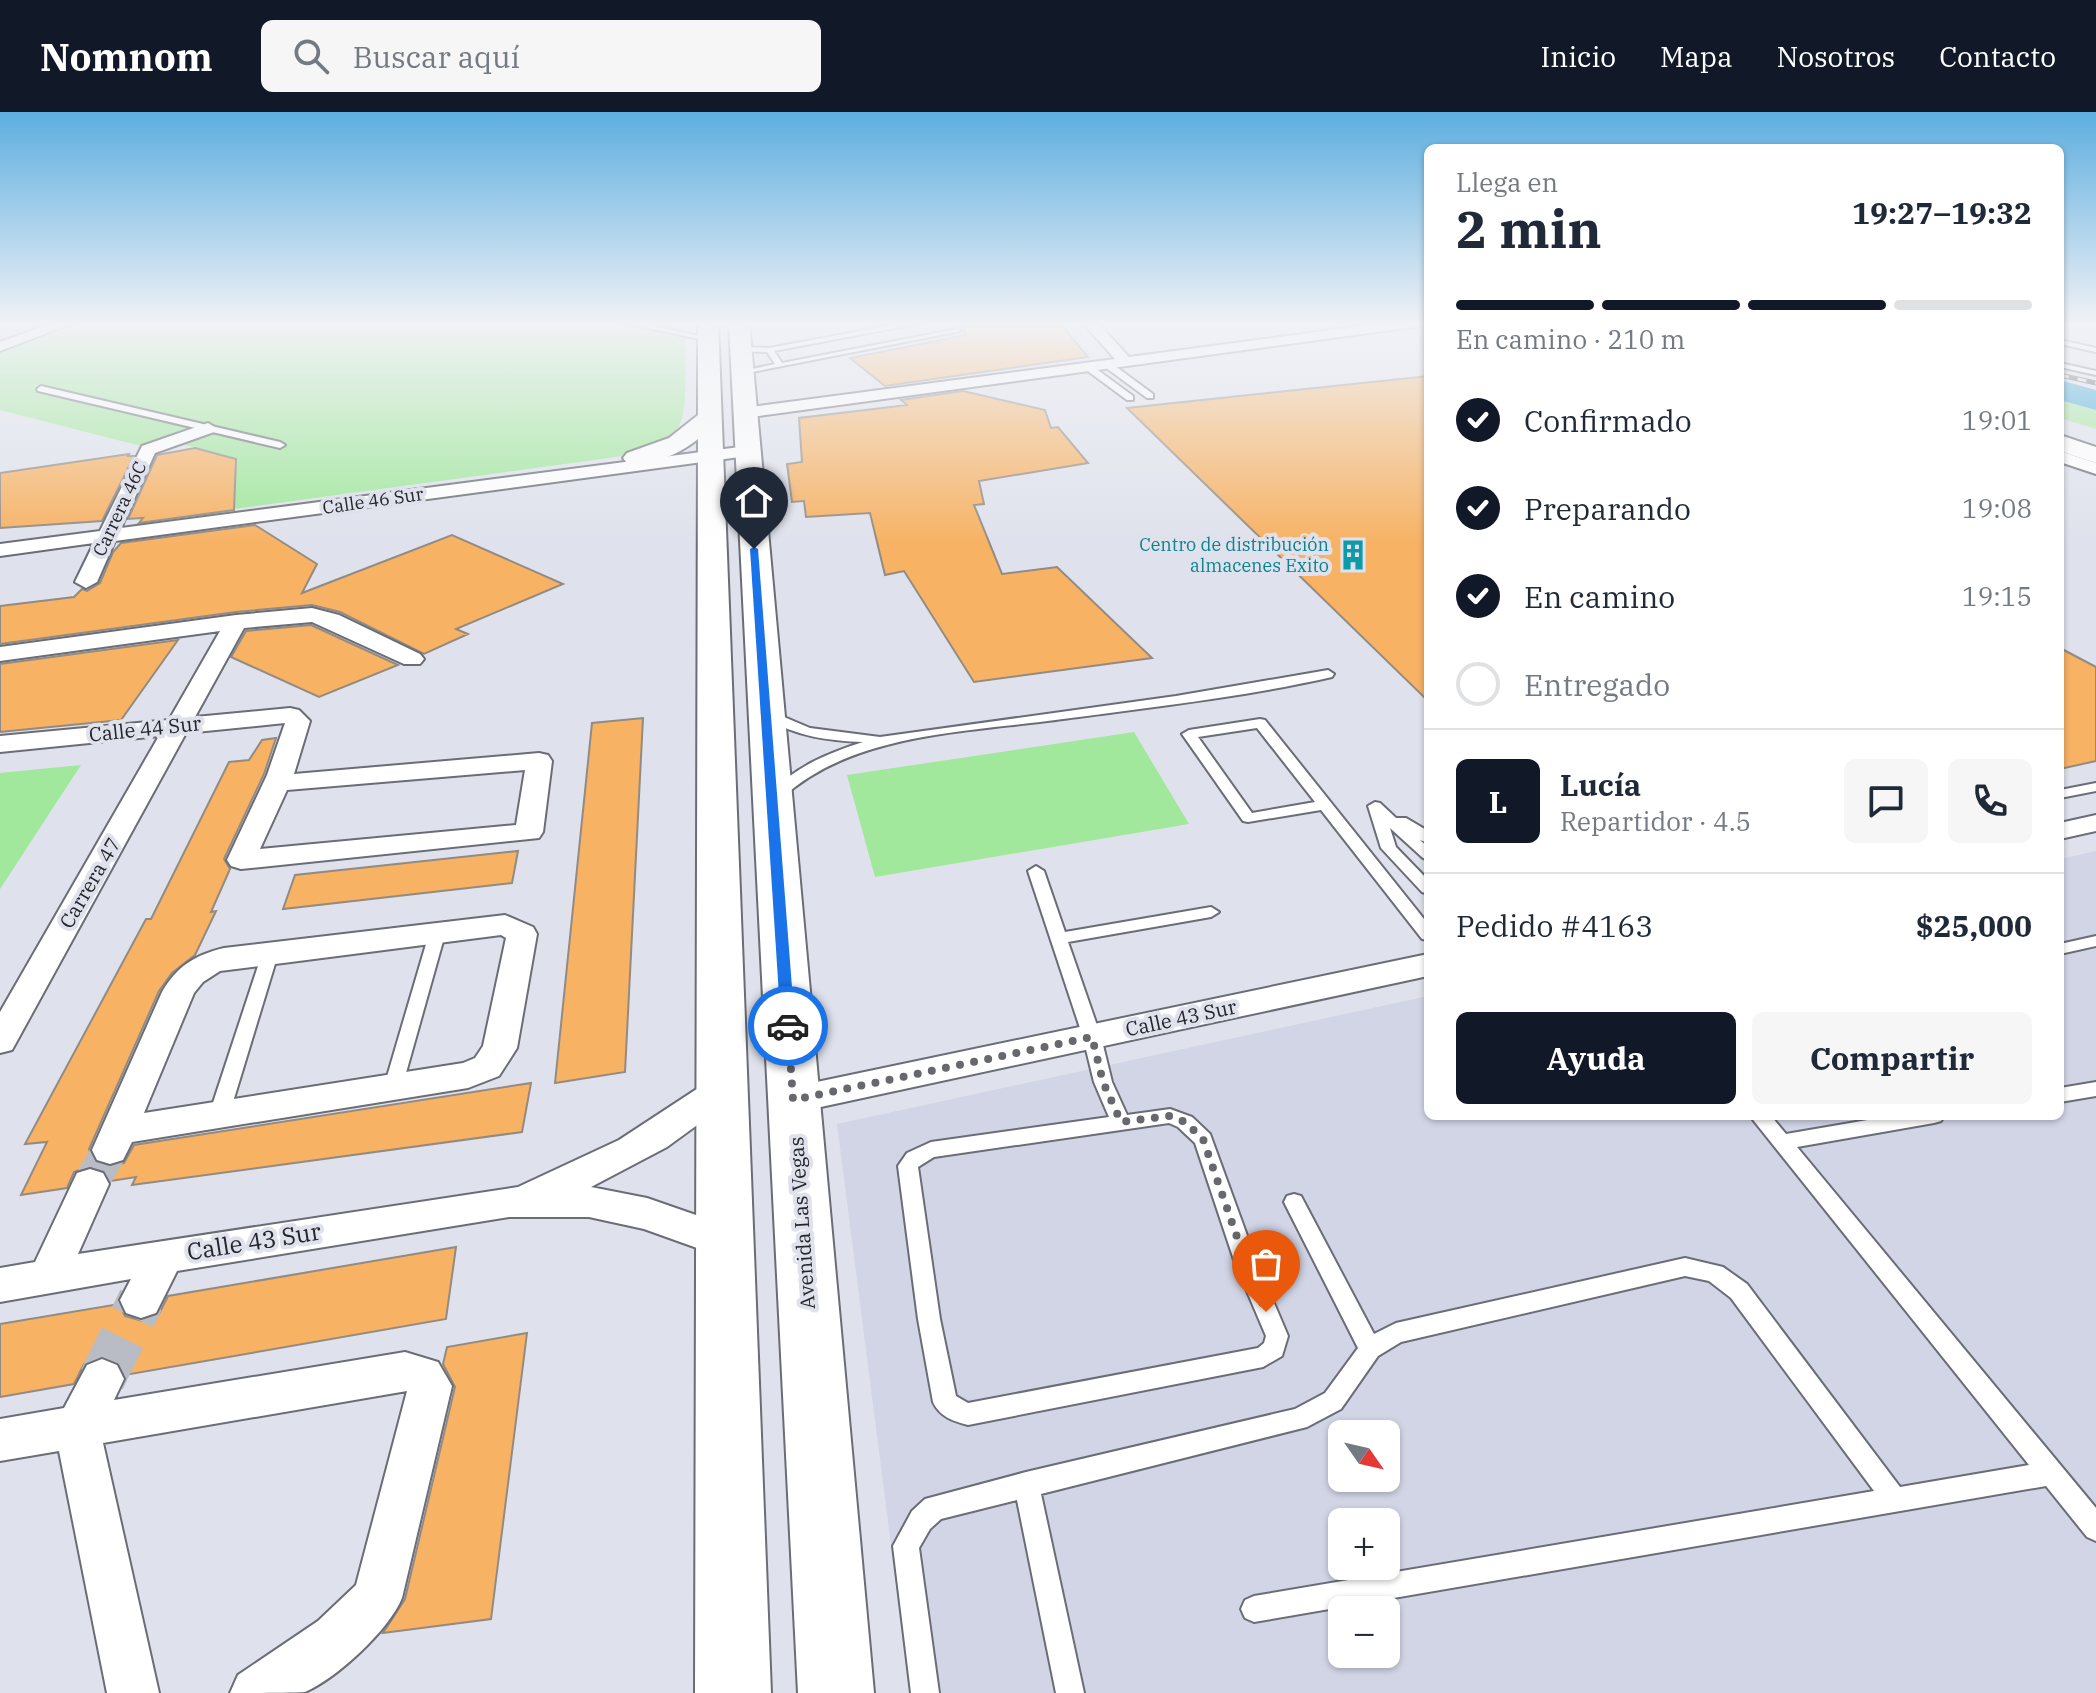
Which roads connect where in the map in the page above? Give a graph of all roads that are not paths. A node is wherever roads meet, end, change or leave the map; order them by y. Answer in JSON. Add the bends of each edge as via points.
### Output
{"nodes":[{"id":1,"x":70,"y":396,"type":"edge"},
{"id":2,"x":718,"y":396,"type":"edge"},
{"id":3,"x":734,"y":396,"type":"edge"},
{"id":4,"x":954,"y":396,"type":"edge"},
{"id":5,"x":1127,"y":396,"type":"edge"},
{"id":6,"x":1130,"y":398,"type":"dead end"},
{"id":7,"x":2064,"y":426,"type":"edge"},
{"id":8,"x":208,"y":428,"type":"junction"},
{"id":9,"x":2096,"y":436,"type":"edge"},
{"id":10,"x":2064,"y":444,"type":"edge"},
{"id":11,"x":280,"y":445,"type":"dead end"},
{"id":12,"x":725,"y":445,"type":"junction"},
{"id":13,"x":2096,"y":455,"type":"edge"},
{"id":14,"x":2064,"y":457,"type":"edge"},
{"id":15,"x":644,"y":461,"type":"junction"},
{"id":16,"x":2096,"y":469,"type":"edge"},
{"id":17,"x":109,"y":532,"type":"junction"},
{"id":18,"x":0,"y":543,"type":"edge"},
{"id":19,"x":0,"y":550,"type":"edge"},
{"id":20,"x":86,"y":582,"type":"dead end"},
{"id":21,"x":236,"y":622,"type":"junction"},
{"id":22,"x":0,"y":654,"type":"edge"},
{"id":23,"x":412,"y":659,"type":"dead end"},
{"id":24,"x":1328,"y":674,"type":"dead end"},
{"id":25,"x":766,"y":712,"type":"junction"},
{"id":26,"x":180,"y":725,"type":"junction"},
{"id":27,"x":888,"y":739,"type":"junction"},
{"id":28,"x":0,"y":744,"type":"edge"},
{"id":29,"x":277,"y":783,"type":"junction"},
{"id":30,"x":2096,"y":787,"type":"edge"},
{"id":31,"x":2064,"y":793,"type":"edge"},
{"id":32,"x":772,"y":800,"type":"junction"},
{"id":33,"x":1323,"y":805,"type":"junction"},
{"id":34,"x":1375,"y":806,"type":"junction"},
{"id":35,"x":2096,"y":823,"type":"edge"},
{"id":36,"x":2064,"y":830,"type":"edge"},
{"id":37,"x":1424,"y":836,"type":"edge"},
{"id":38,"x":1424,"y":851,"type":"edge"},
{"id":39,"x":1036,"y":871,"type":"dead end"},
{"id":40,"x":1424,"y":885,"type":"edge"},
{"id":41,"x":1211,"y":912,"type":"dead end"},
{"id":42,"x":1424,"y":930,"type":"edge"},
{"id":43,"x":437,"y":934,"type":"junction"},
{"id":44,"x":1059,"y":938,"type":"junction"},
{"id":45,"x":2096,"y":941,"type":"edge"},
{"id":46,"x":2064,"y":948,"type":"edge"},
{"id":47,"x":270,"y":954,"type":"junction"},
{"id":48,"x":1424,"y":966,"type":"edge"},
{"id":49,"x":1092,"y":1037,"type":"junction"},
{"id":50,"x":0,"y":1041,"type":"edge"},
{"id":51,"x":393,"y":1087,"type":"junction"},
{"id":52,"x":2096,"y":1089,"type":"edge"},
{"id":53,"x":721,"y":1090,"type":"junction"},
{"id":54,"x":2064,"y":1094,"type":"edge"},
{"id":55,"x":793,"y":1100,"type":"junction"},
{"id":56,"x":219,"y":1115,"type":"junction"},
{"id":57,"x":1763,"y":1120,"type":"edge"},
{"id":58,"x":1910,"y":1120,"type":"edge"},
{"id":59,"x":1121,"y":1122,"type":"junction"},
{"id":60,"x":1781,"y":1142,"type":"junction"},
{"id":61,"x":90,"y":1184,"type":"tunnel mouth"},
{"id":62,"x":509,"y":1202,"type":"junction"},
{"id":63,"x":1294,"y":1202,"type":"dead end"},
{"id":64,"x":725,"y":1242,"type":"junction"},
{"id":65,"x":164,"y":1256,"type":"junction"},
{"id":66,"x":48,"y":1277,"type":"junction"},
{"id":67,"x":0,"y":1285,"type":"edge"},
{"id":68,"x":141,"y":1300,"type":"tunnel mouth"},
{"id":69,"x":1370,"y":1349,"type":"junction"},
{"id":70,"x":102,"y":1379,"type":"tunnel mouth"},
{"id":71,"x":77,"y":1428,"type":"junction"},
{"id":72,"x":0,"y":1440,"type":"edge"},
{"id":73,"x":2051,"y":1473,"type":"junction"},
{"id":74,"x":1026,"y":1484,"type":"junction"},
{"id":75,"x":1896,"y":1501,"type":"junction"},
{"id":76,"x":2096,"y":1528,"type":"edge"},
{"id":77,"x":1254,"y":1609,"type":"dead end"},
{"id":78,"x":133,"y":1693,"type":"edge"},
{"id":79,"x":256,"y":1693,"type":"edge"},
{"id":80,"x":733,"y":1693,"type":"edge"},
{"id":81,"x":836,"y":1693,"type":"edge"},
{"id":82,"x":925,"y":1693,"type":"edge"},
{"id":83,"x":1070,"y":1693,"type":"edge"}],
"edges":[{"from":1,"to":8,"type":"lane"},
{"from":2,"to":12,"type":"main road","name":"Avenida Las Vegas"},
{"from":3,"to":12,"type":"main road","name":"Avenida Las Vegas"},
{"from":4,"to":12,"type":"street"},
{"from":5,"to":6,"type":"lane"},
{"from":7,"to":9,"type":"main road"},
{"from":8,"to":11,"type":"lane"},
{"from":8,"to":17,"type":"street","name":"Carrera 46C","via":[[148,450]]},
{"from":10,"to":13,"type":"main road"},
{"from":12,"to":15,"type":"main road","via":[[678,443]]},
{"from":12,"to":15,"type":"main road","via":[[692,473]]},
{"from":12,"to":25,"type":"main road","name":"Avenida Las Vegas"},
{"from":12,"to":53,"type":"main road","name":"Avenida Las Vegas"},
{"from":14,"to":16,"type":"street"},
{"from":15,"to":17,"type":"street","name":"Calle 46 Sur"},
{"from":17,"to":18,"type":"street","name":"Calle 46 Sur"},
{"from":17,"to":19,"type":"street","name":"Calle 46 Sur"},
{"from":17,"to":20,"type":"street","name":"Carrera 46C"},
{"from":21,"to":22,"type":"street"},
{"from":21,"to":23,"type":"street","via":[[312,615]]},
{"from":21,"to":26,"type":"street","name":"Carrera 47"},
{"from":24,"to":27,"type":"lane"},
{"from":25,"to":27,"type":"lane","via":[[790,729]]},
{"from":25,"to":32,"type":"main road","name":"Avenida Las Vegas"},
{"from":26,"to":28,"type":"street","name":"Calle 44 Sur"},
{"from":26,"to":29,"type":"street","name":"Calle 44 Sur","via":[[290,715],[298,721]]},
{"from":26,"to":50,"type":"street","name":"Carrera 47"},
{"from":27,"to":32,"type":"lane","via":[[794,777]]},
{"from":29,"to":29,"type":"street","via":[[241,860],[529,832],[539,761]]},
{"from":30,"to":31,"type":"lane"},
{"from":32,"to":55,"type":"main road","name":"Avenida Las Vegas"},
{"from":33,"to":33,"type":"lane","via":[[1260,723],[1189,734],[1248,818]]},
{"from":33,"to":42,"type":"lane"},
{"from":34,"to":37,"type":"lane"},
{"from":34,"to":38,"type":"lane"},
{"from":34,"to":40,"type":"lane","via":[[1389,848]]},
{"from":35,"to":36,"type":"street"},
{"from":39,"to":44,"type":"lane"},
{"from":41,"to":44,"type":"lane"},
{"from":43,"to":47,"type":"street"},
{"from":43,"to":51,"type":"lane"},
{"from":43,"to":51,"type":"street","via":[[505,925],[522,934],[500,1048],[487,1067],[468,1075]]},
{"from":44,"to":49,"type":"lane"},
{"from":45,"to":46,"type":"lane"},
{"from":47,"to":56,"type":"lane"},
{"from":47,"to":56,"type":"street","via":[[224,958],[188,975],[116,1140]]},
{"from":48,"to":49,"type":"street","name":"Calle 43 Sur"},
{"from":49,"to":55,"type":"street","name":"Calle 43 Sur"},
{"from":49,"to":59,"type":"lane","via":[[1103,1082]]},
{"from":51,"to":56,"type":"street"},
{"from":52,"to":54,"type":"lane"},
{"from":53,"to":62,"type":"street","via":[[631,1153],[588,1175]]},
{"from":53,"to":64,"type":"main road","name":"Avenida Las Vegas"},
{"from":55,"to":81,"type":"main road","name":"Avenida Las Vegas"},
{"from":57,"to":60,"type":"lane"},
{"from":58,"to":60,"type":"lane"},
{"from":59,"to":59,"type":"lane","via":[[931,1150],[908,1166],[929,1319],[945,1402],[954,1410],[968,1414],[1263,1357],[1274,1349],[1277,1336],[1203,1139],[1170,1116]]},
{"from":60,"to":73,"type":"lane"},
{"from":61,"to":66,"type":"street"},
{"from":62,"to":64,"type":"street","via":[[589,1202],[647,1214]]},
{"from":62,"to":65,"type":"street","name":"Calle 43 Sur"},
{"from":63,"to":69,"type":"lane"},
{"from":64,"to":80,"type":"main road","name":"Avenida Las Vegas"},
{"from":65,"to":66,"type":"street","name":"Calle 43 Sur"},
{"from":65,"to":68,"type":"street"},
{"from":66,"to":67,"type":"street","name":"Calle 43 Sur"},
{"from":69,"to":74,"type":"lane","via":[[1333,1401],[1299,1419]]},
{"from":69,"to":75,"type":"lane","via":[[1396,1333],[1685,1267],[1715,1273],[1739,1291]]},
{"from":70,"to":71,"type":"street"},
{"from":71,"to":72,"type":"street"},
{"from":71,"to":78,"type":"street"},
{"from":71,"to":79,"type":"street","via":[[405,1371],[418,1371],[426,1378],[430,1386],[377,1598],[332,1643]]},
{"from":73,"to":75,"type":"lane"},
{"from":73,"to":76,"type":"lane"},
{"from":74,"to":82,"type":"lane","via":[[934,1508],[906,1546]]},
{"from":74,"to":83,"type":"lane"},
{"from":75,"to":77,"type":"lane"}]}
